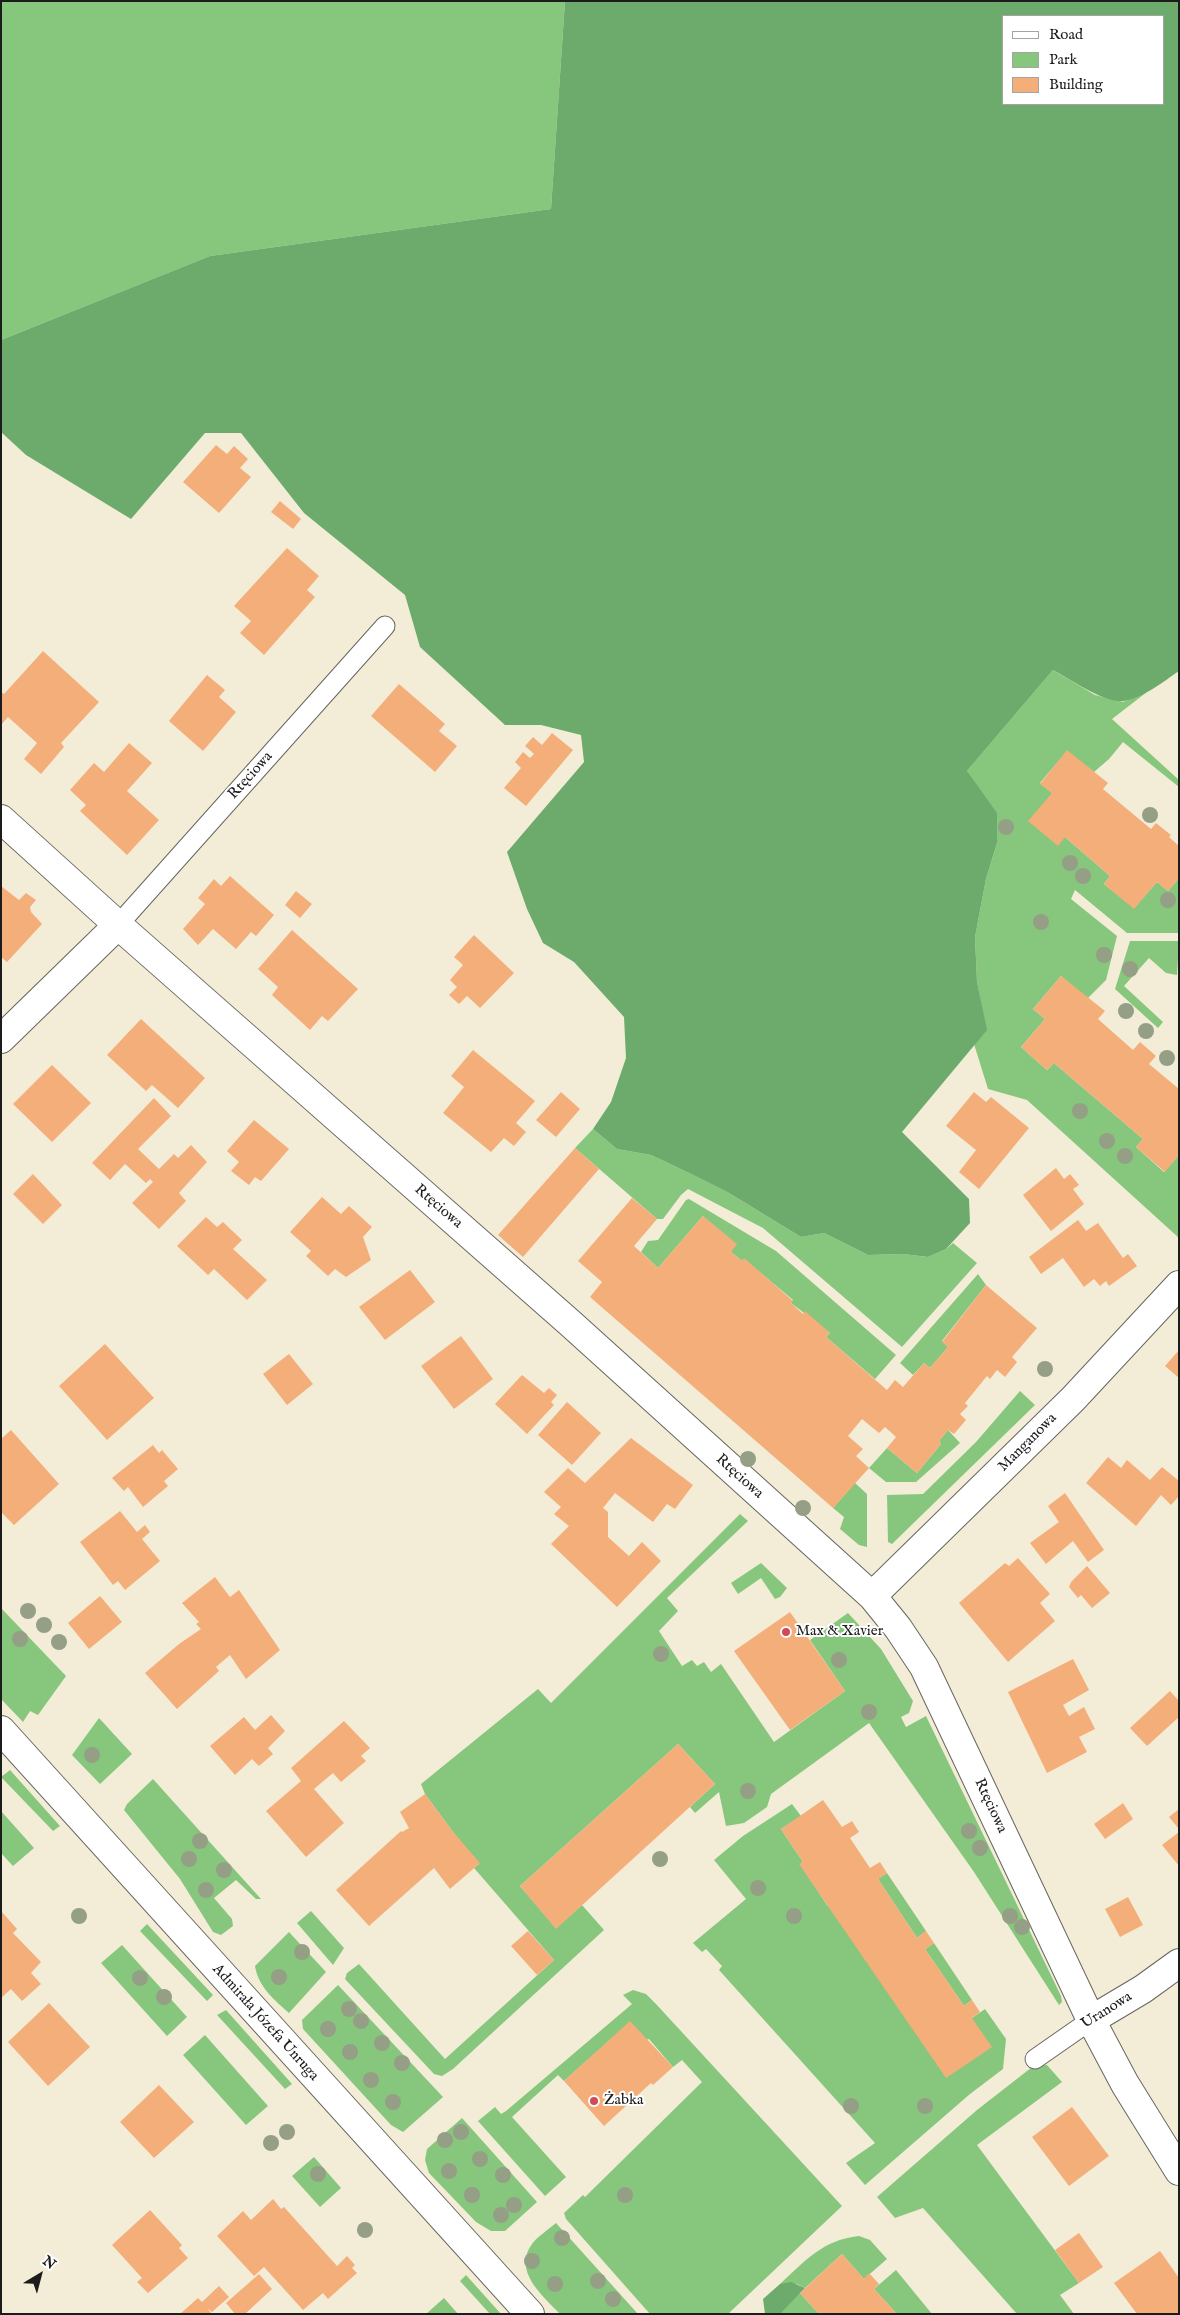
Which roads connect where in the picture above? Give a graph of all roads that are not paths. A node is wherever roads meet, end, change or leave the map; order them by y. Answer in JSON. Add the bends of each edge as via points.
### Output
{"nodes":[{"id":1,"x":385,"y":626,"type":"dead end"},
{"id":2,"x":1,"y":819,"type":"edge"},
{"id":3,"x":118,"y":925,"type":"junction"},
{"id":4,"x":1,"y":1040,"type":"edge"},
{"id":5,"x":1179,"y":1285,"type":"edge"},
{"id":6,"x":872,"y":1596,"type":"junction"},
{"id":7,"x":1,"y":1730,"type":"edge"},
{"id":8,"x":1179,"y":1962,"type":"edge"},
{"id":9,"x":1092,"y":2020,"type":"junction"},
{"id":10,"x":1035,"y":2059,"type":"dead end"},
{"id":11,"x":1179,"y":2171,"type":"edge"},
{"id":12,"x":530,"y":2314,"type":"edge"}],
"edges":[{"from":1,"to":3,"type":"lane","name":"Rtęciowa"},
{"from":2,"to":3,"type":"street","name":"Rtęciowa"},
{"from":3,"to":4,"type":"street","name":"Rtęciowa"},
{"from":3,"to":6,"type":"street","name":"Rtęciowa","via":[[563,1317]]},
{"from":5,"to":6,"type":"street","name":"Manganowa","via":[[1072,1399]]},
{"from":6,"to":9,"type":"street","name":"Rtęciowa","via":[[924,1667]]},
{"from":7,"to":12,"type":"street","name":"Admirała Józefa Unruga"},
{"from":8,"to":9,"type":"street","name":"Uranowa"},
{"from":9,"to":10,"type":"lane","name":"Uranowa"},
{"from":9,"to":11,"type":"street","name":"Rtęciowa","via":[[1125,2084]]}]}
